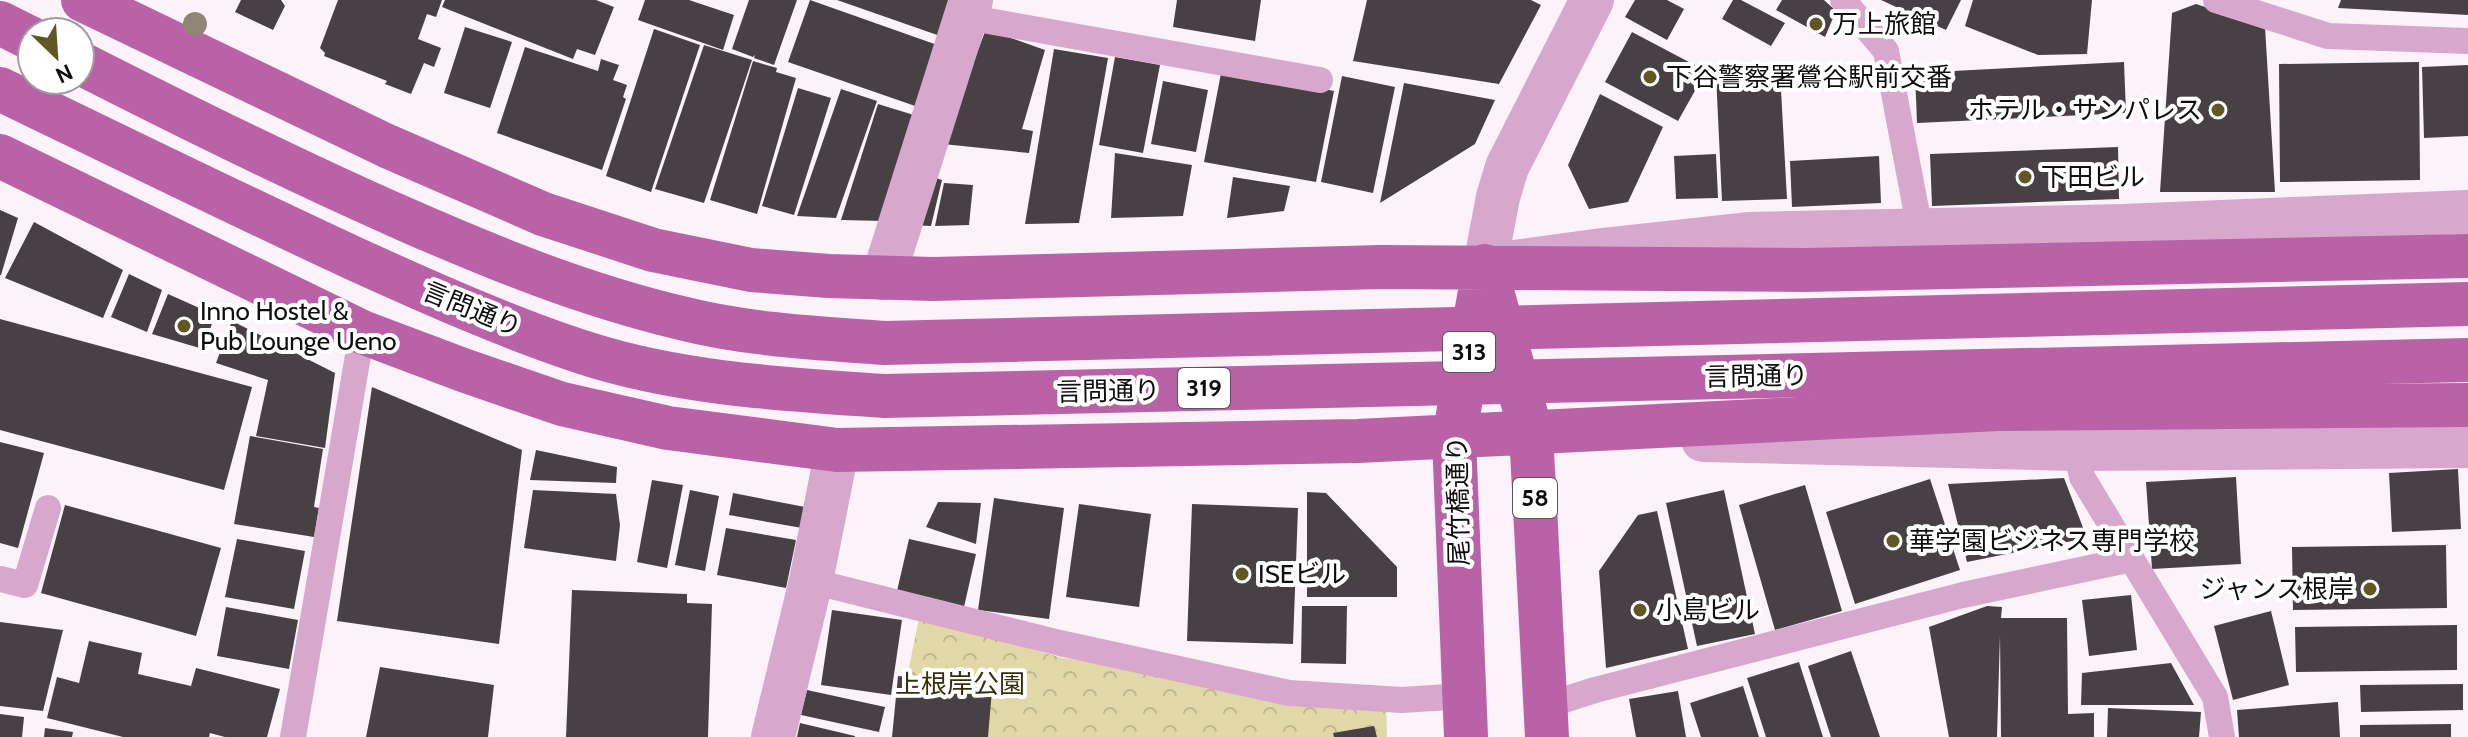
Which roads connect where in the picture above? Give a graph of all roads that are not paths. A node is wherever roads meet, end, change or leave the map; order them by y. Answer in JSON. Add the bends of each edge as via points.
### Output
{"nodes":[{"id":1,"x":83,"y":0,"type":"edge"},
{"id":2,"x":1592,"y":0,"type":"edge"},
{"id":3,"x":1843,"y":0,"type":"edge"},
{"id":4,"x":2216,"y":0,"type":"edge"},
{"id":5,"x":968,"y":8,"type":"edge"},
{"id":6,"x":127,"y":9,"type":"edge"},
{"id":7,"x":2468,"y":41,"type":"edge"},
{"id":8,"x":96,"y":71,"type":"edge"},
{"id":9,"x":1320,"y":80,"type":"dead end"},
{"id":10,"x":0,"y":89,"type":"edge"},
{"id":11,"x":0,"y":156,"type":"edge"},
{"id":12,"x":2468,"y":212,"type":"edge"},
{"id":13,"x":1920,"y":230,"type":"junction"},
{"id":14,"x":2468,"y":256,"type":"edge"},
{"id":15,"x":1485,"y":266,"type":"junction"},
{"id":16,"x":883,"y":278,"type":"junction"},
{"id":17,"x":2468,"y":304,"type":"edge"},
{"id":18,"x":362,"y":332,"type":"junction"},
{"id":19,"x":2468,"y":360,"type":"edge"},
{"id":20,"x":2468,"y":405,"type":"edge"},
{"id":21,"x":1531,"y":432,"type":"junction"},
{"id":22,"x":1454,"y":437,"type":"junction"},
{"id":23,"x":2468,"y":446,"type":"edge"},
{"id":24,"x":2076,"y":449,"type":"junction"},
{"id":25,"x":837,"y":450,"type":"junction"},
{"id":26,"x":48,"y":508,"type":"dead end"},
{"id":27,"x":2132,"y":559,"type":"junction"},
{"id":28,"x":0,"y":579,"type":"edge"},
{"id":29,"x":811,"y":581,"type":"junction"},
{"id":30,"x":1465,"y":716,"type":"edge"},
{"id":31,"x":1546,"y":722,"type":"edge"},
{"id":32,"x":293,"y":737,"type":"edge"},
{"id":33,"x":773,"y":737,"type":"edge"},
{"id":34,"x":2222,"y":737,"type":"edge"}],
"edges":[{"from":1,"to":6,"type":"main road"},
{"from":2,"to":15,"type":"street","via":[[1507,167]]},
{"from":3,"to":13,"type":"lane","via":[[1886,51]]},
{"from":4,"to":7,"type":"lane","via":[[2328,36]]},
{"from":5,"to":9,"type":"lane"},
{"from":5,"to":16,"type":"street"},
{"from":6,"to":16,"type":"main road","via":[[387,146],[543,214],[653,250],[751,270]]},
{"from":8,"to":17,"type":"main road","name":"言問通り","number":"319","bridge":true,"via":[[333,188],[488,255],[583,292],[775,336],[885,343]]},
{"from":10,"to":19,"type":"main road","name":"言問通り","number":"319","bridge":true,"via":[[445,300],[586,353],[688,377],[777,388],[884,396]]},
{"from":11,"to":18,"type":"main road"},
{"from":12,"to":13,"type":"street"},
{"from":13,"to":15,"type":"street","via":[[1748,234]]},
{"from":14,"to":15,"type":"main road","via":[[1804,270]]},
{"from":15,"to":16,"type":"main road"},
{"from":15,"to":21,"type":"main road","number":"58"},
{"from":15,"to":22,"type":"main road","name":"尾竹橋通り","number":"313"},
{"from":18,"to":25,"type":"main road","via":[[562,404],[668,428]]},
{"from":18,"to":32,"type":"lane"},
{"from":20,"to":21,"type":"main road","via":[[1998,409]]},
{"from":21,"to":22,"type":"main road"},
{"from":21,"to":24,"type":"street"},
{"from":21,"to":31,"type":"main road","number":"58"},
{"from":22,"to":25,"type":"main road"},
{"from":22,"to":30,"type":"main road","name":"尾竹橋通り"},
{"from":23,"to":24,"type":"street"},
{"from":24,"to":27,"type":"lane","via":[[2082,477]]},
{"from":25,"to":29,"type":"street"},
{"from":26,"to":28,"type":"lane","via":[[25,585]]},
{"from":27,"to":31,"type":"lane","via":[[1963,595],[1595,690]]},
{"from":27,"to":34,"type":"lane","via":[[2215,697]]},
{"from":29,"to":30,"type":"lane","via":[[1289,693],[1402,700]]},
{"from":29,"to":33,"type":"street"}]}
